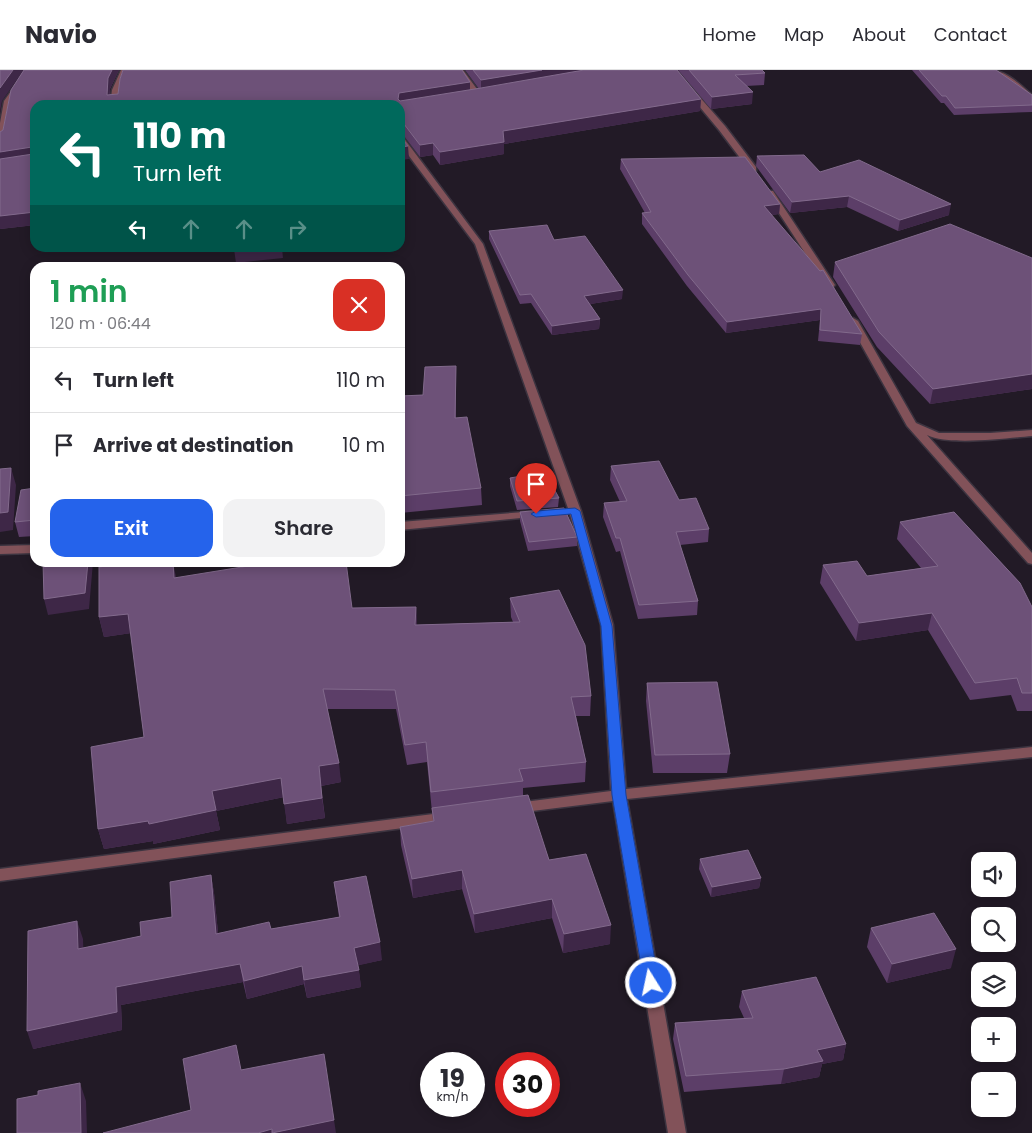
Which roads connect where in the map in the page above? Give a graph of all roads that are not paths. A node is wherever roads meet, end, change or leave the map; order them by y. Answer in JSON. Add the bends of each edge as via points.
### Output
{"nodes":[{"id":1,"x":29,"y":70,"type":"edge"},
{"id":2,"x":124,"y":70,"type":"edge"},
{"id":3,"x":460,"y":70,"type":"edge"},
{"id":4,"x":672,"y":70,"type":"edge"},
{"id":5,"x":992,"y":70,"type":"edge"},
{"id":6,"x":478,"y":96,"type":"edge"},
{"id":7,"x":1032,"y":99,"type":"edge"},
{"id":8,"x":115,"y":100,"type":"edge"},
{"id":9,"x":0,"y":142,"type":"edge"},
{"id":10,"x":405,"y":146,"type":"edge"},
{"id":11,"x":837,"y":295,"type":"edge"},
{"id":12,"x":847,"y":312,"type":"edge"},
{"id":13,"x":911,"y":424,"type":"junction"},
{"id":14,"x":1032,"y":433,"type":"edge"},
{"id":15,"x":546,"y":513,"type":"edge"},
{"id":16,"x":405,"y":526,"type":"edge"},
{"id":17,"x":30,"y":549,"type":"edge"},
{"id":18,"x":0,"y":550,"type":"edge"},
{"id":19,"x":1032,"y":560,"type":"edge"},
{"id":20,"x":1032,"y":752,"type":"edge"},
{"id":21,"x":619,"y":795,"type":"junction"},
{"id":22,"x":502,"y":810,"type":"edge"},
{"id":23,"x":462,"y":815,"type":"edge"},
{"id":24,"x":0,"y":875,"type":"edge"},
{"id":25,"x":677,"y":1133,"type":"edge"}],
"edges":[{"from":1,"to":9,"type":"street","via":[[8,101]]},
{"from":2,"to":8,"type":"street"},
{"from":3,"to":6,"type":"street"},
{"from":4,"to":11,"type":"street","via":[[760,178]]},
{"from":5,"to":7,"type":"street","via":[[1012,81]]},
{"from":10,"to":21,"type":"street","via":[[479,244],[570,511],[607,626]]},
{"from":12,"to":13,"type":"street"},
{"from":13,"to":14,"type":"street","via":[[937,436]]},
{"from":13,"to":19,"type":"street"},
{"from":15,"to":16,"type":"street"},
{"from":17,"to":18,"type":"street"},
{"from":20,"to":21,"type":"street"},
{"from":21,"to":22,"type":"street"},
{"from":21,"to":25,"type":"street"},
{"from":23,"to":24,"type":"street"}]}
